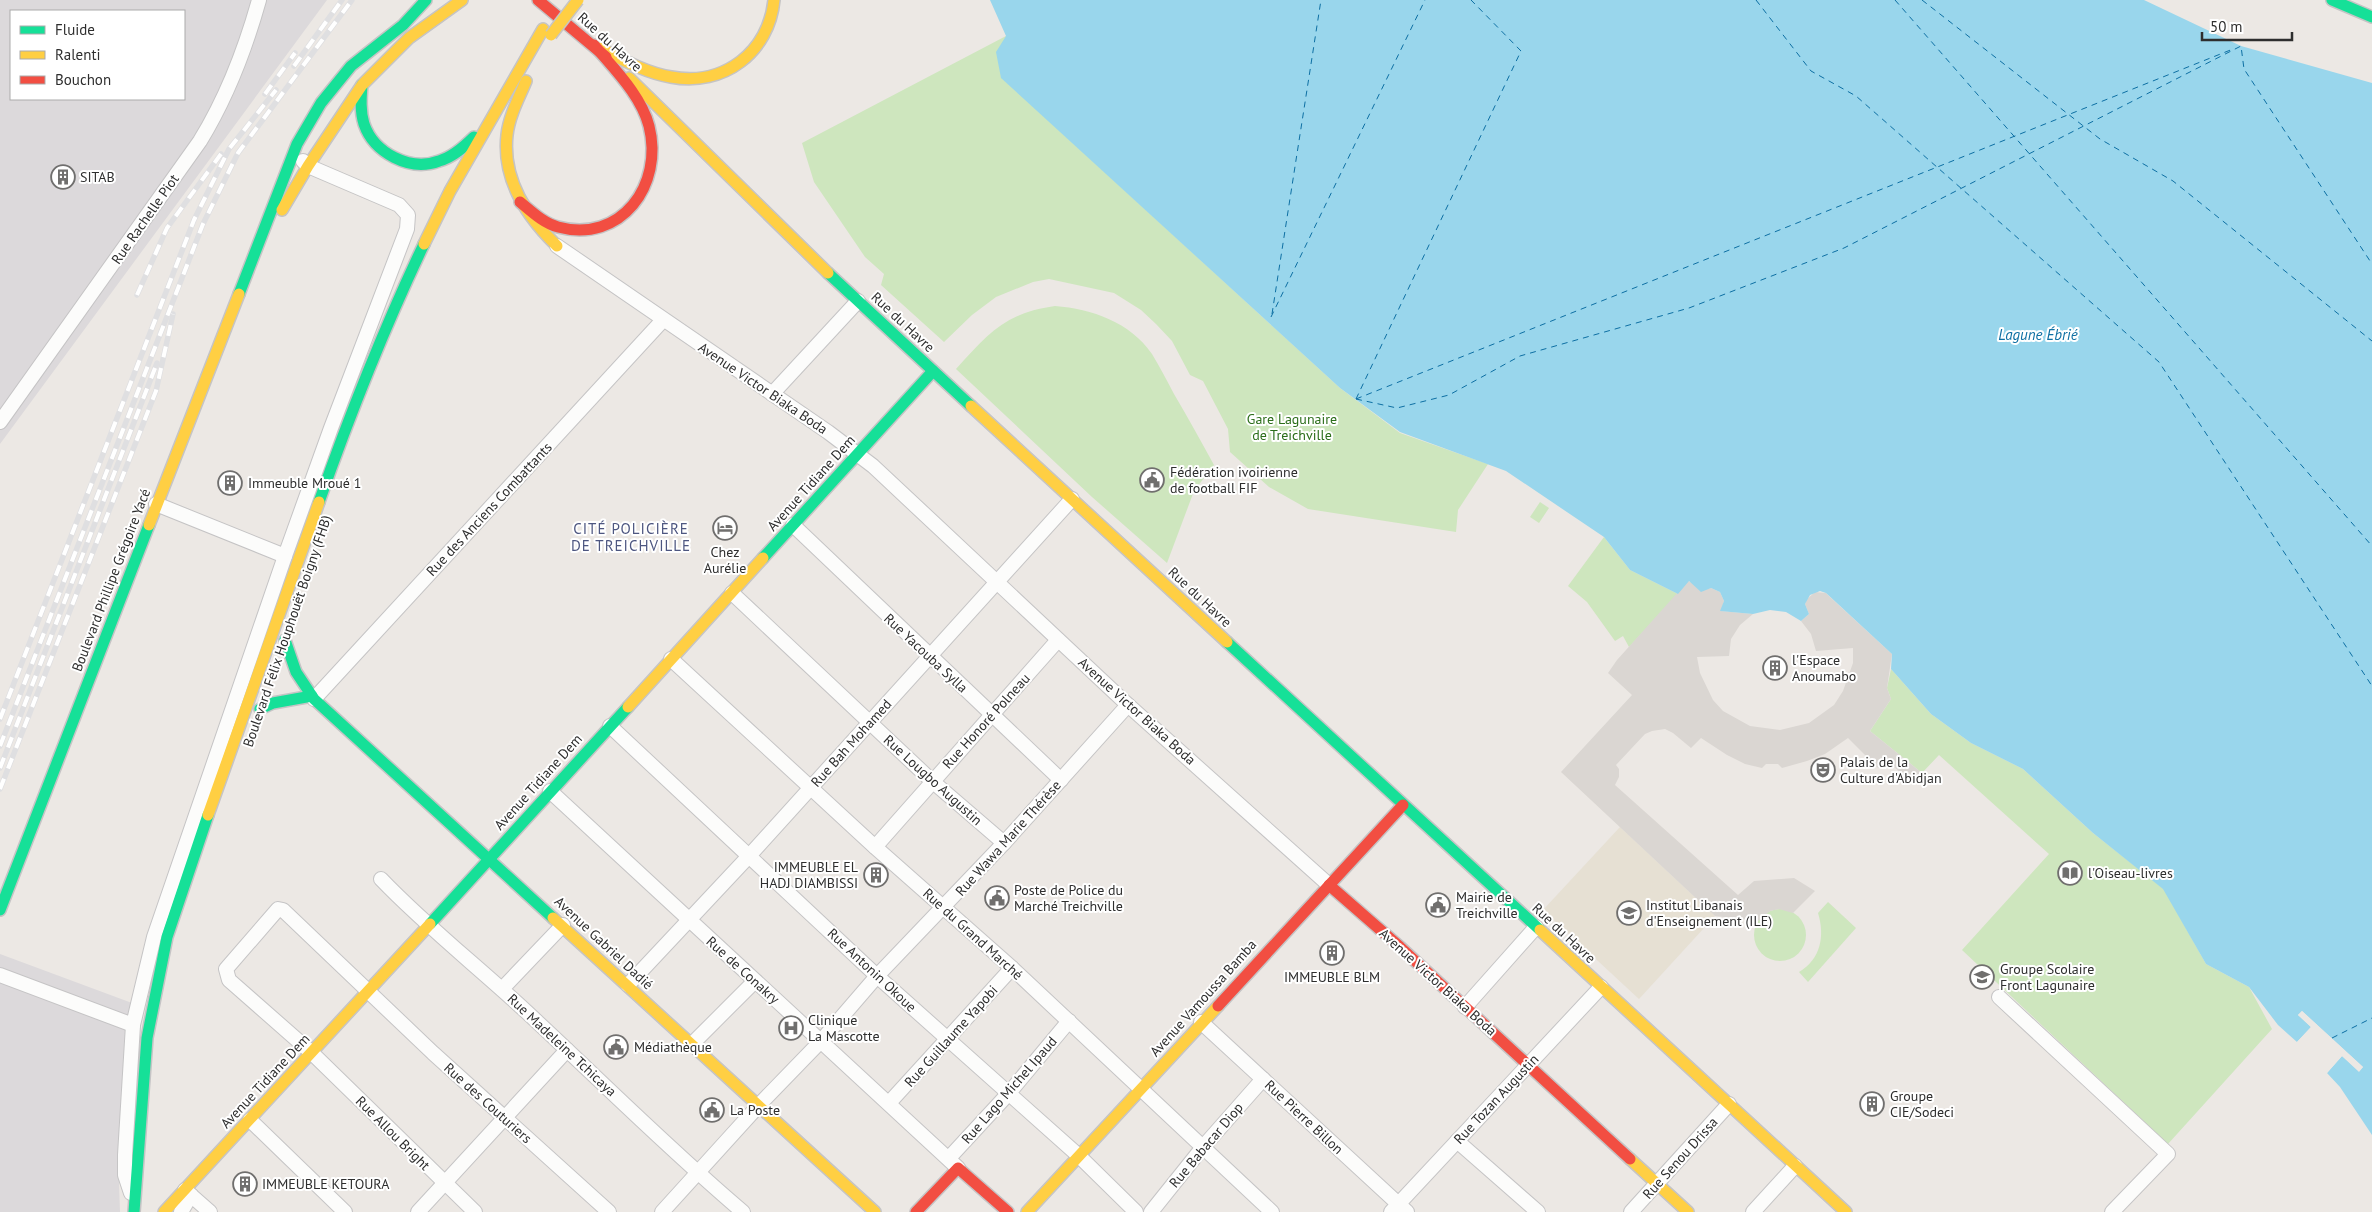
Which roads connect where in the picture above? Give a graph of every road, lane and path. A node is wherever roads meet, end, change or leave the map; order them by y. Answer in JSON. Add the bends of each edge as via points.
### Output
{"nodes":[{"id":1,"x":259,"y":0,"type":"edge"},
{"id":2,"x":426,"y":0,"type":"edge"},
{"id":3,"x":461,"y":0,"type":"edge"},
{"id":4,"x":538,"y":0,"type":"edge"},
{"id":5,"x":564,"y":0,"type":"edge"},
{"id":6,"x":578,"y":0,"type":"edge"},
{"id":7,"x":774,"y":0,"type":"edge"},
{"id":8,"x":2332,"y":0,"type":"edge"},
{"id":9,"x":2372,"y":17,"type":"edge"},
{"id":10,"x":547,"y":32,"type":"junction"},
{"id":11,"x":594,"y":45,"type":"junction"},
{"id":12,"x":526,"y":81,"type":"junction"},
{"id":13,"x":362,"y":85,"type":"junction"},
{"id":14,"x":488,"y":122,"type":"junction"},
{"id":15,"x":297,"y":144,"type":"junction"},
{"id":16,"x":308,"y":166,"type":"junction"},
{"id":17,"x":466,"y":187,"type":"dead end"},
{"id":18,"x":520,"y":202,"type":"junction"},
{"id":19,"x":440,"y":239,"type":"dead end"},
{"id":20,"x":557,"y":246,"type":"joint"},
{"id":21,"x":252,"y":262,"type":"junction"},
{"id":22,"x":858,"y":301,"type":"junction"},
{"id":23,"x":664,"y":320,"type":"junction"},
{"id":24,"x":378,"y":346,"type":"junction"},
{"id":25,"x":353,"y":371,"type":"junction"},
{"id":26,"x":933,"y":371,"type":"junction"},
{"id":27,"x":772,"y":394,"type":"junction"},
{"id":28,"x":0,"y":422,"type":"edge"},
{"id":29,"x":857,"y":454,"type":"junction"},
{"id":30,"x":342,"y":472,"type":"dead end"},
{"id":31,"x":1072,"y":499,"type":"junction"},
{"id":32,"x":156,"y":504,"type":"junction"},
{"id":33,"x":792,"y":525,"type":"junction"},
{"id":34,"x":285,"y":556,"type":"junction"},
{"id":35,"x":996,"y":582,"type":"junction"},
{"id":36,"x":732,"y":593,"type":"junction"},
{"id":37,"x":287,"y":636,"type":"joint"},
{"id":38,"x":1058,"y":640,"type":"junction"},
{"id":39,"x":928,"y":656,"type":"junction"},
{"id":40,"x":279,"y":657,"type":"dead end"},
{"id":41,"x":671,"y":659,"type":"junction"},
{"id":42,"x":267,"y":691,"type":"dead end"},
{"id":43,"x":313,"y":697,"type":"junction"},
{"id":44,"x":1128,"y":705,"type":"junction"},
{"id":45,"x":992,"y":715,"type":"junction"},
{"id":46,"x":870,"y":721,"type":"junction"},
{"id":47,"x":610,"y":726,"type":"junction"},
{"id":48,"x":1061,"y":780,"type":"junction"},
{"id":49,"x":932,"y":781,"type":"junction"},
{"id":50,"x":811,"y":788,"type":"junction"},
{"id":51,"x":550,"y":791,"type":"junction"},
{"id":52,"x":1403,"y":805,"type":"junction"},
{"id":53,"x":213,"y":837,"type":"dead end"},
{"id":54,"x":1004,"y":843,"type":"junction"},
{"id":55,"x":875,"y":847,"type":"junction"},
{"id":56,"x":749,"y":856,"type":"junction"},
{"id":57,"x":489,"y":858,"type":"junction"},
{"id":58,"x":381,"y":879,"type":"dead end"},
{"id":59,"x":1328,"y":885,"type":"junction"},
{"id":60,"x":944,"y":908,"type":"junction"},
{"id":61,"x":0,"y":910,"type":"edge"},
{"id":62,"x":689,"y":921,"type":"junction"},
{"id":63,"x":429,"y":924,"type":"junction"},
{"id":64,"x":563,"y":925,"type":"junction"},
{"id":65,"x":1536,"y":927,"type":"junction"},
{"id":66,"x":181,"y":933,"type":"dead end"},
{"id":67,"x":1012,"y":968,"type":"junction"},
{"id":68,"x":0,"y":975,"type":"edge"},
{"id":69,"x":159,"y":976,"type":"junction"},
{"id":70,"x":878,"y":976,"type":"junction"},
{"id":71,"x":755,"y":981,"type":"junction"},
{"id":72,"x":628,"y":985,"type":"junction"},
{"id":73,"x":1601,"y":987,"type":"junction"},
{"id":74,"x":502,"y":989,"type":"junction"},
{"id":75,"x":369,"y":991,"type":"junction"},
{"id":76,"x":140,"y":995,"type":"junction"},
{"id":77,"x":168,"y":995,"type":"dead end"},
{"id":78,"x":1999,"y":996,"type":"dead end"},
{"id":79,"x":1465,"y":1007,"type":"junction"},
{"id":80,"x":1069,"y":1021,"type":"junction"},
{"id":81,"x":1201,"y":1022,"type":"junction"},
{"id":82,"x":133,"y":1025,"type":"junction"},
{"id":83,"x":161,"y":1030,"type":"dead end"},
{"id":84,"x":946,"y":1039,"type":"junction"},
{"id":85,"x":821,"y":1041,"type":"junction"},
{"id":86,"x":692,"y":1044,"type":"junction"},
{"id":87,"x":568,"y":1050,"type":"junction"},
{"id":88,"x":312,"y":1053,"type":"junction"},
{"id":89,"x":1528,"y":1065,"type":"junction"},
{"id":90,"x":1263,"y":1080,"type":"junction"},
{"id":91,"x":1141,"y":1088,"type":"junction"},
{"id":92,"x":1009,"y":1093,"type":"junction"},
{"id":93,"x":890,"y":1103,"type":"junction"},
{"id":94,"x":1729,"y":1104,"type":"junction"},
{"id":95,"x":759,"y":1106,"type":"junction"},
{"id":96,"x":504,"y":1118,"type":"junction"},
{"id":97,"x":250,"y":1120,"type":"junction"},
{"id":98,"x":1457,"y":1140,"type":"junction"},
{"id":99,"x":1203,"y":1147,"type":"junction"},
{"id":100,"x":1079,"y":1156,"type":"junction"},
{"id":101,"x":954,"y":1163,"type":"junction"},
{"id":102,"x":1795,"y":1166,"type":"junction"},
{"id":103,"x":697,"y":1173,"type":"junction"},
{"id":104,"x":1657,"y":1183,"type":"junction"},
{"id":105,"x":444,"y":1184,"type":"junction"},
{"id":106,"x":188,"y":1192,"type":"junction"},
{"id":107,"x":134,"y":1209,"type":"edge"},
{"id":108,"x":1399,"y":1209,"type":"edge"},
{"id":109,"x":164,"y":1212,"type":"edge"},
{"id":110,"x":181,"y":1212,"type":"edge"},
{"id":111,"x":210,"y":1212,"type":"edge"},
{"id":112,"x":345,"y":1212,"type":"edge"},
{"id":113,"x":418,"y":1212,"type":"edge"},
{"id":114,"x":475,"y":1212,"type":"edge"},
{"id":115,"x":609,"y":1212,"type":"edge"},
{"id":116,"x":662,"y":1212,"type":"edge"},
{"id":117,"x":743,"y":1212,"type":"edge"},
{"id":118,"x":875,"y":1212,"type":"edge"},
{"id":119,"x":916,"y":1212,"type":"edge"},
{"id":120,"x":1008,"y":1212,"type":"edge"},
{"id":121,"x":1026,"y":1212,"type":"edge"},
{"id":122,"x":1136,"y":1212,"type":"edge"},
{"id":123,"x":1151,"y":1212,"type":"edge"},
{"id":124,"x":1272,"y":1212,"type":"edge"},
{"id":125,"x":1538,"y":1212,"type":"edge"},
{"id":126,"x":1631,"y":1212,"type":"edge"},
{"id":127,"x":1688,"y":1212,"type":"edge"},
{"id":128,"x":1753,"y":1212,"type":"edge"},
{"id":129,"x":1846,"y":1212,"type":"edge"},
{"id":130,"x":2112,"y":1212,"type":"edge"}],
"edges":[{"from":1,"to":28,"type":"street","name":"Rue Rachelle Piot","via":[[232,81],[200,141]]},
{"from":2,"to":15,"type":"main road","name":"Boulevard Phillipe Grégoire Yacé","via":[[351,66],[332,87],[313,113]]},
{"from":3,"to":13,"type":"main road","name":"Boulevard Phillipe Grégoire Yacé","via":[[397,48]]},
{"from":4,"to":11,"type":"main road","name":"Rue du Havre"},
{"from":5,"to":10,"type":"main road"},
{"from":6,"to":10,"type":"main road","bridge":true},
{"from":7,"to":11,"type":"main road","via":[[769,29],[759,46],[745,60],[725,71],[702,77],[684,79],[660,74],[635,66]]},
{"from":8,"to":9,"type":"main road"},
{"from":10,"to":12,"type":"main road"},
{"from":10,"to":14,"type":"main road"},
{"from":11,"to":18,"type":"main road","via":[[637,100],[649,126],[653,163],[643,194],[621,216],[592,229],[574,230],[552,225]]},
{"from":11,"to":22,"type":"main road","name":"Rue du Havre"},
{"from":12,"to":17,"type":"main road"},
{"from":12,"to":18,"type":"main road","via":[[507,136],[510,174]]},
{"from":13,"to":14,"type":"main road","via":[[362,117],[368,133],[384,152],[398,161],[416,166],[448,158],[463,149]]},
{"from":13,"to":16,"type":"main road","name":"Boulevard Phillipe Grégoire Yacé"},
{"from":14,"to":24,"type":"main road","name":"Boulevard Félix Houphouët Boigny (FHB)","via":[[402,288]]},
{"from":15,"to":16,"type":"street","via":[[300,157]]},
{"from":15,"to":21,"type":"main road","name":"Boulevard Phillipe Grégoire Yacé"},
{"from":16,"to":21,"type":"main road","name":"Boulevard Phillipe Grégoire Yacé"},
{"from":16,"to":25,"type":"street","name":"Boulevard Félix Houphouët Boigny (FHB)","via":[[399,205],[408,215],[407,229]]},
{"from":18,"to":20,"type":"main road","via":[[542,233]]},
{"from":19,"to":30,"type":"main road","via":[[413,292]]},
{"from":20,"to":23,"type":"street","name":"Avenue Victor Biaka Boda"},
{"from":21,"to":32,"type":"main road","name":"Boulevard Phillipe Grégoire Yacé"},
{"from":22,"to":26,"type":"main road","name":"Rue du Havre"},
{"from":22,"to":27,"type":"street"},
{"from":23,"to":27,"type":"street","name":"Avenue Victor Biaka Boda"},
{"from":23,"to":43,"type":"street","name":"Rue des Anciens Combattants"},
{"from":24,"to":25,"type":"main road"},
{"from":24,"to":69,"type":"main road","name":"Boulevard Félix Houphouët Boigny (FHB)","via":[[343,433],[181,893]]},
{"from":25,"to":34,"type":"street","name":"Boulevard Félix Houphouët Boigny (FHB)"},
{"from":26,"to":29,"type":"main road","name":"Avenue Tidiane Dem"},
{"from":26,"to":31,"type":"main road","name":"Rue du Havre"},
{"from":27,"to":29,"type":"street","name":"Avenue Victor Biaka Boda"},
{"from":29,"to":33,"type":"main road","name":"Avenue Tidiane Dem"},
{"from":29,"to":35,"type":"street","name":"Avenue Victor Biaka Boda","via":[[924,511]]},
{"from":31,"to":35,"type":"street","name":"Rue Bah Mohamed"},
{"from":31,"to":52,"type":"main road","name":"Rue du Havre"},
{"from":32,"to":34,"type":"street"},
{"from":32,"to":61,"type":"main road","name":"Boulevard Phillipe Grégoire Yacé"},
{"from":33,"to":36,"type":"main road","name":"Avenue Tidiane Dem"},
{"from":33,"to":39,"type":"street","name":"Rue Yacouba Sylla"},
{"from":34,"to":76,"type":"street","name":"Boulevard Félix Houphouët Boigny (FHB)","via":[[167,896]]},
{"from":35,"to":38,"type":"street","name":"Avenue Victor Biaka Boda"},
{"from":35,"to":39,"type":"street","name":"Rue Bah Mohamed"},
{"from":36,"to":41,"type":"main road","name":"Avenue Tidiane Dem"},
{"from":36,"to":46,"type":"street","name":"Rue Lougbo Augustin"},
{"from":37,"to":40,"type":"main road","name":"Boulevard Félix Houphouët Boigny (FHB)"},
{"from":37,"to":43,"type":"main road","name":"Avenue Gabriel Dadié","via":[[296,672]]},
{"from":38,"to":44,"type":"street","name":"Avenue Victor Biaka Boda"},
{"from":38,"to":45,"type":"street","name":"Rue Honoré Polneau"},
{"from":39,"to":45,"type":"street","name":"Rue Yacouba Sylla"},
{"from":39,"to":46,"type":"street","name":"Rue Bah Mohamed"},
{"from":41,"to":47,"type":"main road","name":"Avenue Tidiane Dem"},
{"from":41,"to":50,"type":"street","name":"Rue du Grand Marché"},
{"from":42,"to":43,"type":"main road","name":"Boulevard Félix Houphouët Boigny (FHB)","via":[[259,713],[273,703]]},
{"from":43,"to":57,"type":"main road","name":"Avenue Gabriel Dadié"},
{"from":44,"to":48,"type":"street","name":"Rue Wawa Marie Thérèse"},
{"from":44,"to":59,"type":"street","name":"Avenue Victor Biaka Boda"},
{"from":45,"to":48,"type":"street","name":"Rue Yacouba Sylla"},
{"from":45,"to":49,"type":"street","name":"Rue Honoré Polneau"},
{"from":46,"to":49,"type":"street","name":"Rue Lougbo Augustin"},
{"from":46,"to":50,"type":"street","name":"Rue Bah Mohamed"},
{"from":47,"to":51,"type":"main road","name":"Avenue Tidiane Dem"},
{"from":47,"to":56,"type":"street","name":"Rue Antonin Okoue"},
{"from":48,"to":54,"type":"street","name":"Rue Wawa Marie Thérèse"},
{"from":49,"to":54,"type":"street","name":"Rue Lougbo Augustin"},
{"from":49,"to":55,"type":"street","name":"Rue Honoré Polneau"},
{"from":50,"to":55,"type":"street","name":"Rue du Grand Marché"},
{"from":50,"to":56,"type":"street","name":"Rue Bah Mohamed"},
{"from":51,"to":57,"type":"main road","name":"Avenue Tidiane Dem"},
{"from":51,"to":62,"type":"street","name":"Rue de Conakry"},
{"from":52,"to":59,"type":"main road","name":"Avenue Vamoussa Bamba"},
{"from":52,"to":65,"type":"main road","name":"Rue du Havre"},
{"from":53,"to":66,"type":"main road"},
{"from":54,"to":60,"type":"street","name":"Rue Wawa Marie Thérèse"},
{"from":55,"to":60,"type":"street","name":"Rue du Grand Marché"},
{"from":56,"to":62,"type":"street","name":"Rue Bah Mohamed"},
{"from":56,"to":70,"type":"street","name":"Rue Antonin Okoue"},
{"from":57,"to":63,"type":"main road","name":"Avenue Tidiane Dem"},
{"from":57,"to":64,"type":"main road","name":"Avenue Gabriel Dadié"},
{"from":58,"to":63,"type":"street","name":"Rue Madeleine Tchicaya"},
{"from":59,"to":79,"type":"main road","name":"Avenue Victor Biaka Boda"},
{"from":59,"to":81,"type":"main road","name":"Avenue Vamoussa Bamba"},
{"from":60,"to":67,"type":"street","name":"Rue du Grand Marché"},
{"from":60,"to":70,"type":"street","name":"Rue Wawa Marie Thérèse"},
{"from":62,"to":71,"type":"street","name":"Rue de Conakry"},
{"from":62,"to":72,"type":"street","name":"Rue Bah Mohamed"},
{"from":63,"to":74,"type":"street","name":"Rue Madeleine Tchicaya"},
{"from":63,"to":75,"type":"main road","name":"Avenue Tidiane Dem"},
{"from":64,"to":72,"type":"main road","name":"Avenue Gabriel Dadié"},
{"from":64,"to":74,"type":"street"},
{"from":65,"to":73,"type":"main road","name":"Rue du Havre"},
{"from":65,"to":79,"type":"street"},
{"from":67,"to":80,"type":"street","name":"Rue du Grand Marché"},
{"from":67,"to":84,"type":"street","name":"Rue Guillaume Yapobi"},
{"from":68,"to":82,"type":"street"},
{"from":69,"to":76,"type":"main road"},
{"from":69,"to":107,"type":"main road","name":"Boulevard Félix Houphouët Boigny (FHB)","via":[[146,1048]]},
{"from":70,"to":84,"type":"street","name":"Rue Antonin Okoue"},
{"from":70,"to":85,"type":"street","name":"Rue Wawa Marie Thérèse"},
{"from":71,"to":85,"type":"street","name":"Rue de Conakry"},
{"from":71,"to":86,"type":"street"},
{"from":72,"to":86,"type":"main road","name":"Avenue Gabriel Dadié"},
{"from":73,"to":89,"type":"street","name":"Rue Tozan Augustin"},
{"from":73,"to":94,"type":"main road","name":"Rue du Havre"},
{"from":74,"to":87,"type":"street","name":"Rue Madeleine Tchicaya"},
{"from":75,"to":88,"type":"main road","name":"Avenue Tidiane Dem"},
{"from":75,"to":88,"type":"street","name":"Rue des Couturiers","via":[[283,910],[274,912],[226,969],[226,974]]},
{"from":75,"to":96,"type":"street","name":"Rue des Couturiers"},
{"from":76,"to":82,"type":"street","name":"Boulevard Félix Houphouët Boigny (FHB)"},
{"from":77,"to":83,"type":"main road"},
{"from":78,"to":130,"type":"street","via":[[2168,1154]]},
{"from":79,"to":89,"type":"main road","name":"Avenue Victor Biaka Boda"},
{"from":80,"to":91,"type":"street","name":"Rue du Grand Marché"},
{"from":80,"to":92,"type":"street","name":"Rue Lago Michel Ipaud"},
{"from":81,"to":90,"type":"street","name":"Rue Pierre Billon"},
{"from":81,"to":91,"type":"main road","name":"Avenue Vamoussa Bamba"},
{"from":82,"to":107,"type":"street","name":"Boulevard Félix Houphouët Boigny (FHB)","via":[[125,1175]]},
{"from":84,"to":92,"type":"street","name":"Rue Antonin Okoue"},
{"from":84,"to":93,"type":"street","name":"Rue Guillaume Yapobi"},
{"from":85,"to":93,"type":"street","name":"Rue de Conakry"},
{"from":85,"to":95,"type":"street","name":"Rue Wawa Marie Thérèse"},
{"from":86,"to":95,"type":"main road","name":"Avenue Gabriel Dadié"},
{"from":87,"to":96,"type":"street"},
{"from":87,"to":103,"type":"street","name":"Rue Madeleine Tchicaya"},
{"from":88,"to":97,"type":"main road","name":"Avenue Tidiane Dem"},
{"from":88,"to":105,"type":"street","name":"Rue Allou Bright"},
{"from":89,"to":98,"type":"street","name":"Rue Tozan Augustin"},
{"from":89,"to":104,"type":"main road","name":"Avenue Victor Biaka Boda"},
{"from":90,"to":99,"type":"street","name":"Rue Babacar Diop"},
{"from":90,"to":108,"type":"street","name":"Rue Pierre Billon"},
{"from":91,"to":99,"type":"street","name":"Rue du Grand Marché"},
{"from":91,"to":100,"type":"main road","name":"Avenue Vamoussa Bamba"},
{"from":92,"to":100,"type":"street","name":"Rue Antonin Okoue"},
{"from":92,"to":101,"type":"street","name":"Rue Lago Michel Ipaud"},
{"from":93,"to":101,"type":"street","name":"Rue de Conakry"},
{"from":94,"to":102,"type":"main road","name":"Rue du Havre"},
{"from":94,"to":104,"type":"street","name":"Rue Senou Drissa"},
{"from":95,"to":103,"type":"street","name":"Rue Wawa Marie Thérèse"},
{"from":95,"to":118,"type":"main road","name":"Avenue Gabriel Dadié"},
{"from":96,"to":105,"type":"street"},
{"from":96,"to":115,"type":"street","name":"Rue des Couturiers"},
{"from":97,"to":106,"type":"main road","name":"Avenue Tidiane Dem"},
{"from":97,"to":112,"type":"street"},
{"from":98,"to":108,"type":"street","name":"Rue Tozan Augustin"},
{"from":98,"to":125,"type":"street"},
{"from":99,"to":123,"type":"street","name":"Rue Babacar Diop"},
{"from":99,"to":124,"type":"street","name":"Rue du Grand Marché"},
{"from":100,"to":121,"type":"main road","name":"Avenue Vamoussa Bamba"},
{"from":100,"to":122,"type":"street","name":"Rue Antonin Okoue"},
{"from":101,"to":119,"type":"main road"},
{"from":101,"to":120,"type":"main road"},
{"from":102,"to":128,"type":"street"},
{"from":102,"to":129,"type":"main road","name":"Rue du Havre"},
{"from":103,"to":116,"type":"street","name":"Rue Wawa Marie Thérèse"},
{"from":103,"to":117,"type":"street","name":"Rue Madeleine Tchicaya"},
{"from":104,"to":126,"type":"street","name":"Rue Senou Drissa"},
{"from":104,"to":127,"type":"main road","name":"Avenue Victor Biaka Boda"},
{"from":105,"to":113,"type":"street"},
{"from":105,"to":114,"type":"street","name":"Rue Allou Bright"},
{"from":106,"to":109,"type":"main road","name":"Avenue Tidiane Dem"},
{"from":106,"to":110,"type":"street"},
{"from":106,"to":111,"type":"street"}]}
